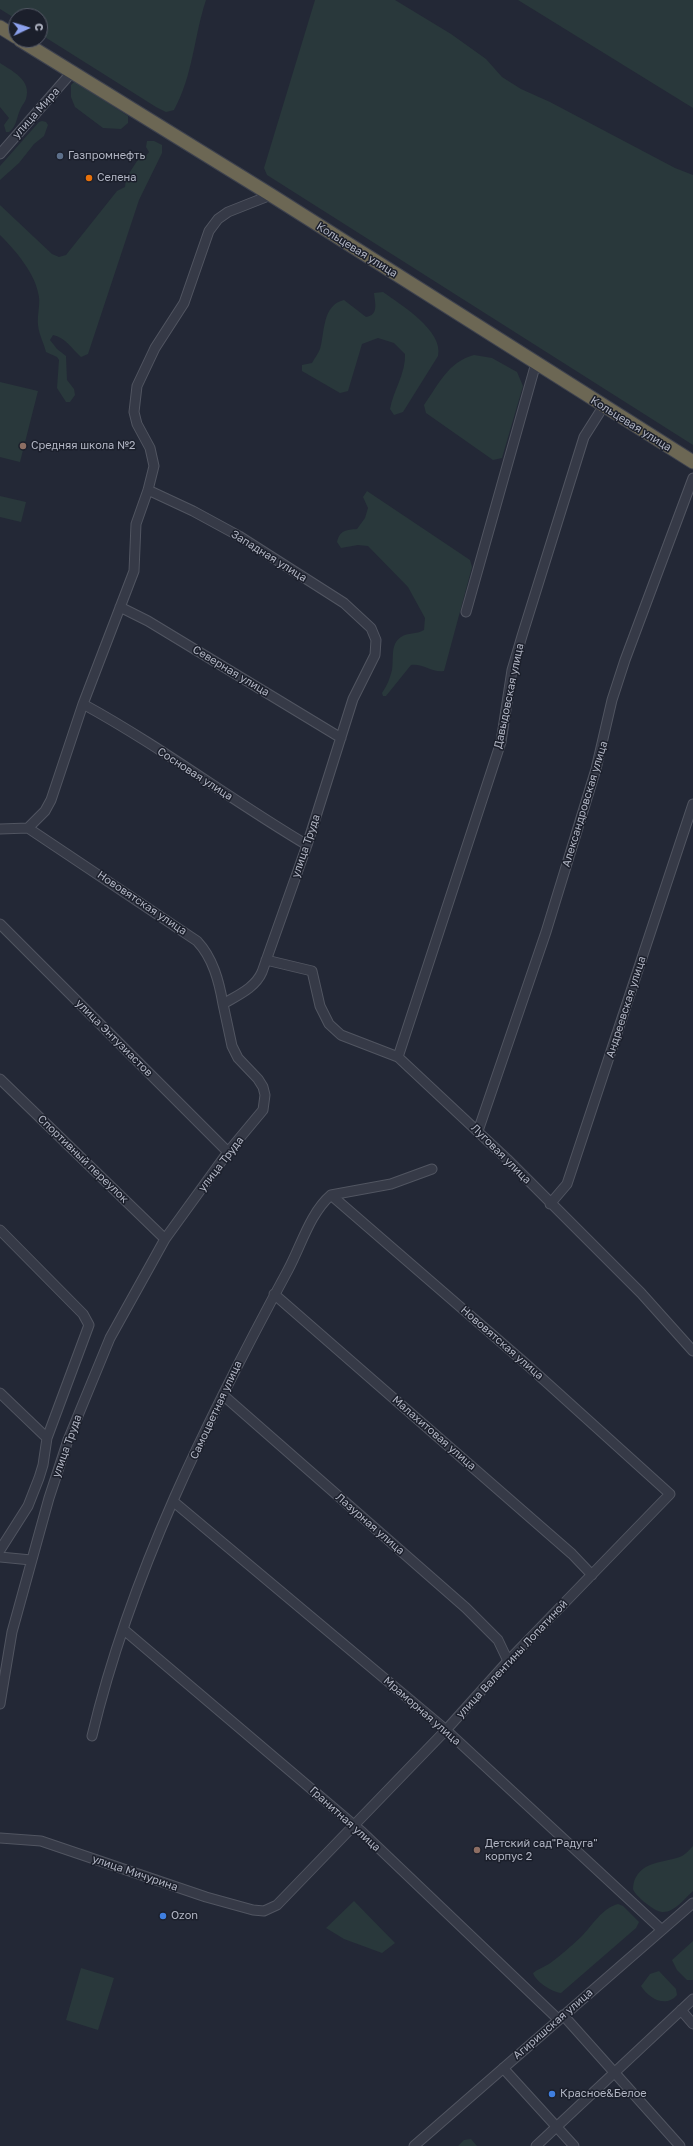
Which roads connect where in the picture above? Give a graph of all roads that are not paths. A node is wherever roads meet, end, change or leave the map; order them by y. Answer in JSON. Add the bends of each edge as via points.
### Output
{"nodes":[{"id":1,"x":33,"y":48,"type":"edge"},
{"id":2,"x":72,"y":72,"type":"junction"},
{"id":3,"x":0,"y":154,"type":"edge"},
{"id":4,"x":271,"y":195,"type":"junction"},
{"id":5,"x":536,"y":363,"type":"junction"},
{"id":6,"x":603,"y":407,"type":"junction"},
{"id":7,"x":693,"y":462,"type":"edge"},
{"id":8,"x":693,"y":478,"type":"edge"},
{"id":9,"x":148,"y":490,"type":"junction"},
{"id":10,"x":120,"y":608,"type":"junction"},
{"id":11,"x":466,"y":612,"type":"dead end"},
{"id":12,"x":376,"y":640,"type":"joint"},
{"id":13,"x":83,"y":704,"type":"junction"},
{"id":14,"x":341,"y":738,"type":"junction"},
{"id":15,"x":693,"y":804,"type":"edge"},
{"id":16,"x":28,"y":828,"type":"junction"},
{"id":17,"x":0,"y":829,"type":"edge"},
{"id":18,"x":307,"y":845,"type":"junction"},
{"id":19,"x":0,"y":924,"type":"edge"},
{"id":20,"x":266,"y":960,"type":"junction"},
{"id":21,"x":223,"y":1004,"type":"junction"},
{"id":22,"x":398,"y":1057,"type":"junction"},
{"id":23,"x":0,"y":1079,"type":"edge"},
{"id":24,"x":478,"y":1131,"type":"junction"},
{"id":25,"x":228,"y":1152,"type":"junction"},
{"id":26,"x":432,"y":1169,"type":"dead end"},
{"id":27,"x":330,"y":1195,"type":"junction"},
{"id":28,"x":550,"y":1204,"type":"junction"},
{"id":29,"x":0,"y":1230,"type":"edge"},
{"id":30,"x":165,"y":1239,"type":"junction"},
{"id":31,"x":274,"y":1294,"type":"junction"},
{"id":32,"x":693,"y":1351,"type":"edge"},
{"id":33,"x":0,"y":1393,"type":"edge"},
{"id":34,"x":223,"y":1395,"type":"junction"},
{"id":35,"x":47,"y":1438,"type":"junction"},
{"id":36,"x":670,"y":1494,"type":"joint"},
{"id":37,"x":174,"y":1502,"type":"junction"},
{"id":38,"x":0,"y":1550,"type":"edge"},
{"id":39,"x":0,"y":1557,"type":"edge"},
{"id":40,"x":31,"y":1560,"type":"junction"},
{"id":41,"x":592,"y":1575,"type":"junction"},
{"id":42,"x":122,"y":1629,"type":"junction"},
{"id":43,"x":508,"y":1661,"type":"junction"},
{"id":44,"x":0,"y":1704,"type":"edge"},
{"id":45,"x":446,"y":1730,"type":"junction"},
{"id":46,"x":92,"y":1736,"type":"dead end"},
{"id":47,"x":354,"y":1826,"type":"junction"},
{"id":48,"x":0,"y":1838,"type":"edge"},
{"id":49,"x":693,"y":1902,"type":"edge"},
{"id":50,"x":270,"y":1910,"type":"joint"},
{"id":51,"x":662,"y":1930,"type":"junction"},
{"id":52,"x":693,"y":1998,"type":"edge"},
{"id":53,"x":681,"y":2010,"type":"junction"},
{"id":54,"x":561,"y":2017,"type":"junction"},
{"id":55,"x":693,"y":2024,"type":"edge"},
{"id":56,"x":503,"y":2068,"type":"junction"},
{"id":57,"x":615,"y":2072,"type":"junction"},
{"id":58,"x":557,"y":2127,"type":"junction"},
{"id":59,"x":414,"y":2146,"type":"edge"},
{"id":60,"x":536,"y":2146,"type":"edge"},
{"id":61,"x":574,"y":2146,"type":"edge"},
{"id":62,"x":680,"y":2146,"type":"edge"}],
"edges":[{"from":1,"to":2,"type":"highway","name":"Кольцевая улица"},
{"from":2,"to":3,"type":"street","name":"улица Мира"},
{"from":2,"to":4,"type":"highway","name":"Кольцевая улица"},
{"from":4,"to":5,"type":"highway","name":"Кольцевая улица"},
{"from":4,"to":9,"type":"street","via":[[228,212],[218,219],[209,231],[184,303],[143,371],[137,386],[134,412],[153,458],[154,471]]},
{"from":5,"to":6,"type":"highway","name":"Кольцевая улица"},
{"from":5,"to":11,"type":"street"},
{"from":6,"to":7,"type":"highway","name":"Кольцевая улица"},
{"from":6,"to":22,"type":"street","name":"Давыдовская улица","via":[[584,437],[512,670],[501,742]]},
{"from":8,"to":24,"type":"street","name":"Александровская улица","via":[[625,660],[612,700],[596,769],[557,895]]},
{"from":9,"to":10,"type":"street","via":[[136,524],[134,571]]},
{"from":9,"to":12,"type":"street","name":"Западная улица","via":[[193,510],[239,536],[344,603],[371,628]]},
{"from":10,"to":13,"type":"street"},
{"from":10,"to":14,"type":"street","name":"Северная улица","via":[[148,621]]},
{"from":12,"to":14,"type":"street","name":"улица Труда","via":[[375,655],[353,699]]},
{"from":13,"to":16,"type":"street","via":[[51,800],[45,811]]},
{"from":13,"to":18,"type":"street","name":"Сосновая улица","via":[[116,722],[267,822]]},
{"from":14,"to":18,"type":"street","name":"улица Труда"},
{"from":15,"to":28,"type":"street","name":"Андреевская улица","via":[[567,1184]]},
{"from":16,"to":17,"type":"street"},
{"from":16,"to":21,"type":"street","name":"Нововятская улица","via":[[198,941],[217,975]]},
{"from":18,"to":20,"type":"street","name":"улица Труда"},
{"from":19,"to":25,"type":"street","name":"улица Энтузиастов"},
{"from":20,"to":21,"type":"street","name":"улица Труда","via":[[254,984]]},
{"from":20,"to":22,"type":"street","name":"Луговая улица","via":[[312,971],[320,1006],[329,1024],[341,1035]]},
{"from":21,"to":25,"type":"street","name":"улица Труда","via":[[232,1046],[238,1058],[258,1078],[265,1095],[263,1110]]},
{"from":22,"to":24,"type":"street","name":"Луговая улица"},
{"from":23,"to":30,"type":"street","name":"Спортивный переулок"},
{"from":24,"to":28,"type":"street","name":"Луговая улица"},
{"from":25,"to":30,"type":"street","name":"улица Труда"},
{"from":26,"to":27,"type":"street","via":[[391,1184]]},
{"from":27,"to":31,"type":"street","name":"Самоцветная улица","via":[[315,1214]]},
{"from":27,"to":36,"type":"street","name":"Нововятская улица","via":[[525,1363]]},
{"from":28,"to":32,"type":"street","name":"Луговая улица","via":[[641,1293]]},
{"from":29,"to":35,"type":"street","name":"улица Труда","via":[[83,1314],[89,1325]]},
{"from":30,"to":40,"type":"street","name":"улица Труда","via":[[110,1338],[85,1396],[49,1498]]},
{"from":31,"to":34,"type":"street","name":"Самоцветная улица"},
{"from":31,"to":41,"type":"street","name":"Малахитовая улица","via":[[572,1554]]},
{"from":33,"to":35,"type":"street"},
{"from":34,"to":37,"type":"street","name":"Самоцветная улица"},
{"from":34,"to":43,"type":"street","name":"Лазурная улица","via":[[472,1613],[498,1640]]},
{"from":35,"to":38,"type":"street","name":"улица Труда","via":[[43,1465],[28,1506]]},
{"from":36,"to":41,"type":"street","name":"улица Валентины Лопатиной"},
{"from":37,"to":42,"type":"street","name":"Самоцветная улица","via":[[149,1557]]},
{"from":37,"to":45,"type":"street","name":"Мраморная улица"},
{"from":39,"to":40,"type":"street"},
{"from":40,"to":44,"type":"street","name":"улица Труда","via":[[12,1632]]},
{"from":41,"to":43,"type":"street","name":"улица Валентины Лопатиной"},
{"from":42,"to":46,"type":"street","name":"Самоцветная улица"},
{"from":42,"to":47,"type":"street","name":"Гранитная улица"},
{"from":43,"to":45,"type":"street","name":"улица Валентины Лопатиной"},
{"from":45,"to":47,"type":"street","name":"улица Валентины Лопатиной"},
{"from":45,"to":51,"type":"street","name":"Мраморная улица"},
{"from":47,"to":50,"type":"street","name":"улица Валентины Лопатиной"},
{"from":47,"to":54,"type":"street","name":"Гранитная улица"},
{"from":48,"to":50,"type":"street","name":"улица Мичурина","via":[[41,1841],[206,1897],[260,1912]]},
{"from":49,"to":51,"type":"street","name":"Агиришская улица"},
{"from":51,"to":54,"type":"street","name":"Агиришская улица"},
{"from":52,"to":53,"type":"street"},
{"from":53,"to":55,"type":"street"},
{"from":53,"to":57,"type":"street"},
{"from":54,"to":56,"type":"street","name":"Агиришская улица"},
{"from":54,"to":57,"type":"street","name":"Гранитная улица"},
{"from":56,"to":58,"type":"street"},
{"from":56,"to":59,"type":"street","name":"Агиришская улица"},
{"from":57,"to":58,"type":"street"},
{"from":57,"to":62,"type":"street","name":"Гранитная улица"},
{"from":58,"to":60,"type":"street"},
{"from":58,"to":61,"type":"street"}]}
